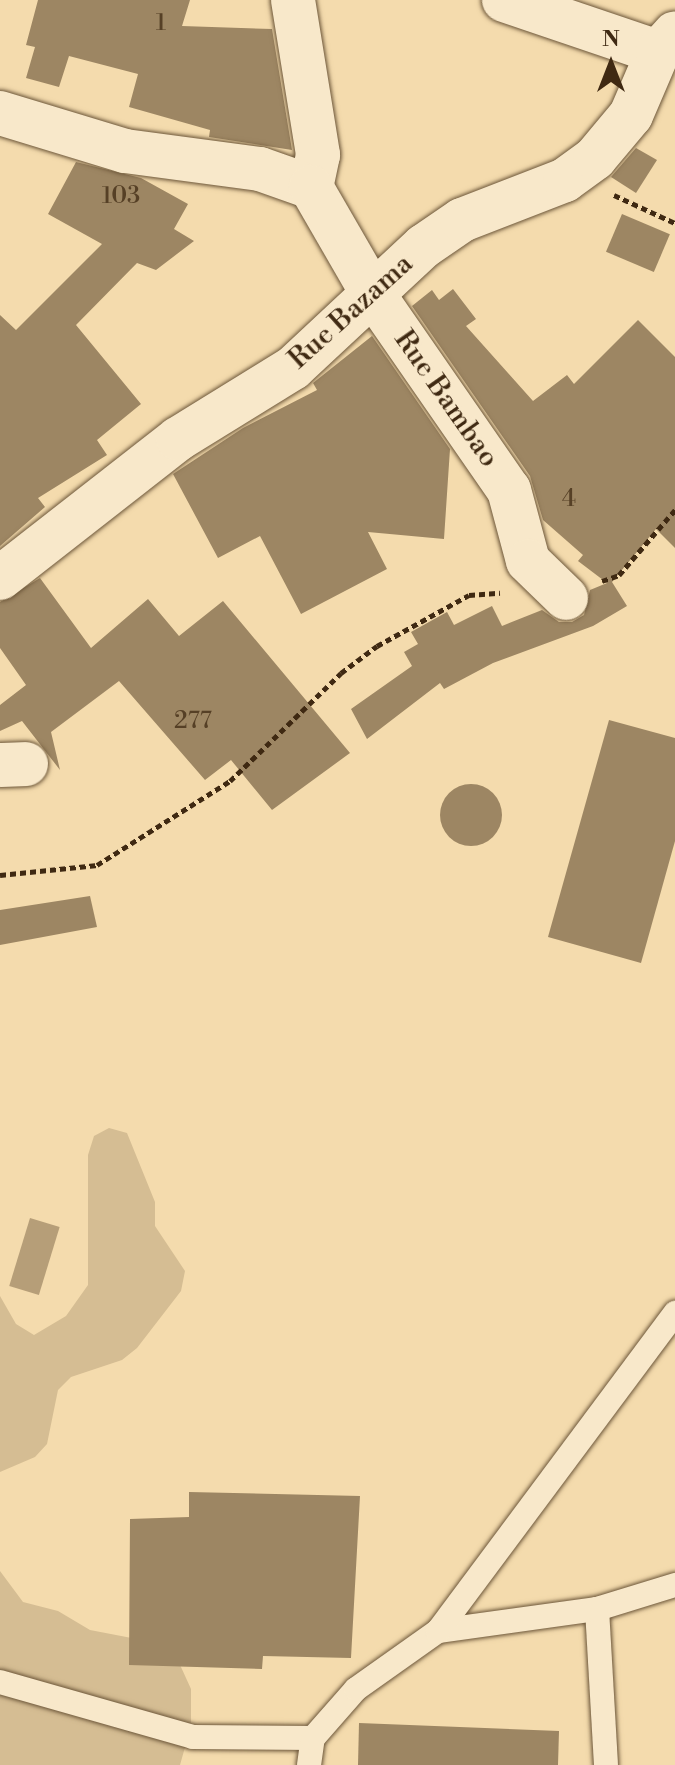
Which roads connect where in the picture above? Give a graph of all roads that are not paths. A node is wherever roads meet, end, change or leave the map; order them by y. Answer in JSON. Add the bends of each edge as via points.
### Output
{"nodes":[{"id":1,"x":293,"y":0,"type":"edge"},
{"id":2,"x":504,"y":0,"type":"edge"},
{"id":3,"x":667,"y":43,"type":"edge"},
{"id":4,"x":0,"y":113,"type":"edge"},
{"id":5,"x":311,"y":187,"type":"junction"},
{"id":6,"x":371,"y":291,"type":"junction"},
{"id":7,"x":0,"y":578,"type":"edge"},
{"id":8,"x":566,"y":598,"type":"road end"},
{"id":9,"x":675,"y":1313,"type":"edge"},
{"id":10,"x":675,"y":1585,"type":"edge"},
{"id":11,"x":597,"y":1609,"type":"junction"},
{"id":12,"x":438,"y":1631,"type":"junction"},
{"id":13,"x":0,"y":1682,"type":"edge"},
{"id":14,"x":313,"y":1738,"type":"junction"},
{"id":15,"x":309,"y":1765,"type":"edge"},
{"id":16,"x":606,"y":1765,"type":"edge"}],
"edges":[{"from":1,"to":5,"type":"street","via":[[317,142]]},
{"from":2,"to":3,"type":"street"},
{"from":3,"to":6,"type":"street","name":"Rue Bazama","via":[[631,115],[595,158],[573,175],[462,220]]},
{"from":4,"to":5,"type":"street","via":[[125,151],[260,169]]},
{"from":5,"to":6,"type":"street","name":"Rue Bambao"},
{"from":6,"to":7,"type":"street","name":"Rue Bazama","via":[[293,368],[178,439]]},
{"from":6,"to":8,"type":"street","name":"Rue Bambao","via":[[509,490],[528,561]]},
{"from":9,"to":12,"type":"lane"},
{"from":10,"to":11,"type":"lane"},
{"from":11,"to":12,"type":"lane"},
{"from":11,"to":16,"type":"lane"},
{"from":12,"to":14,"type":"lane","via":[[356,1689]]},
{"from":13,"to":14,"type":"lane","via":[[193,1737]]},
{"from":14,"to":15,"type":"lane"}]}
